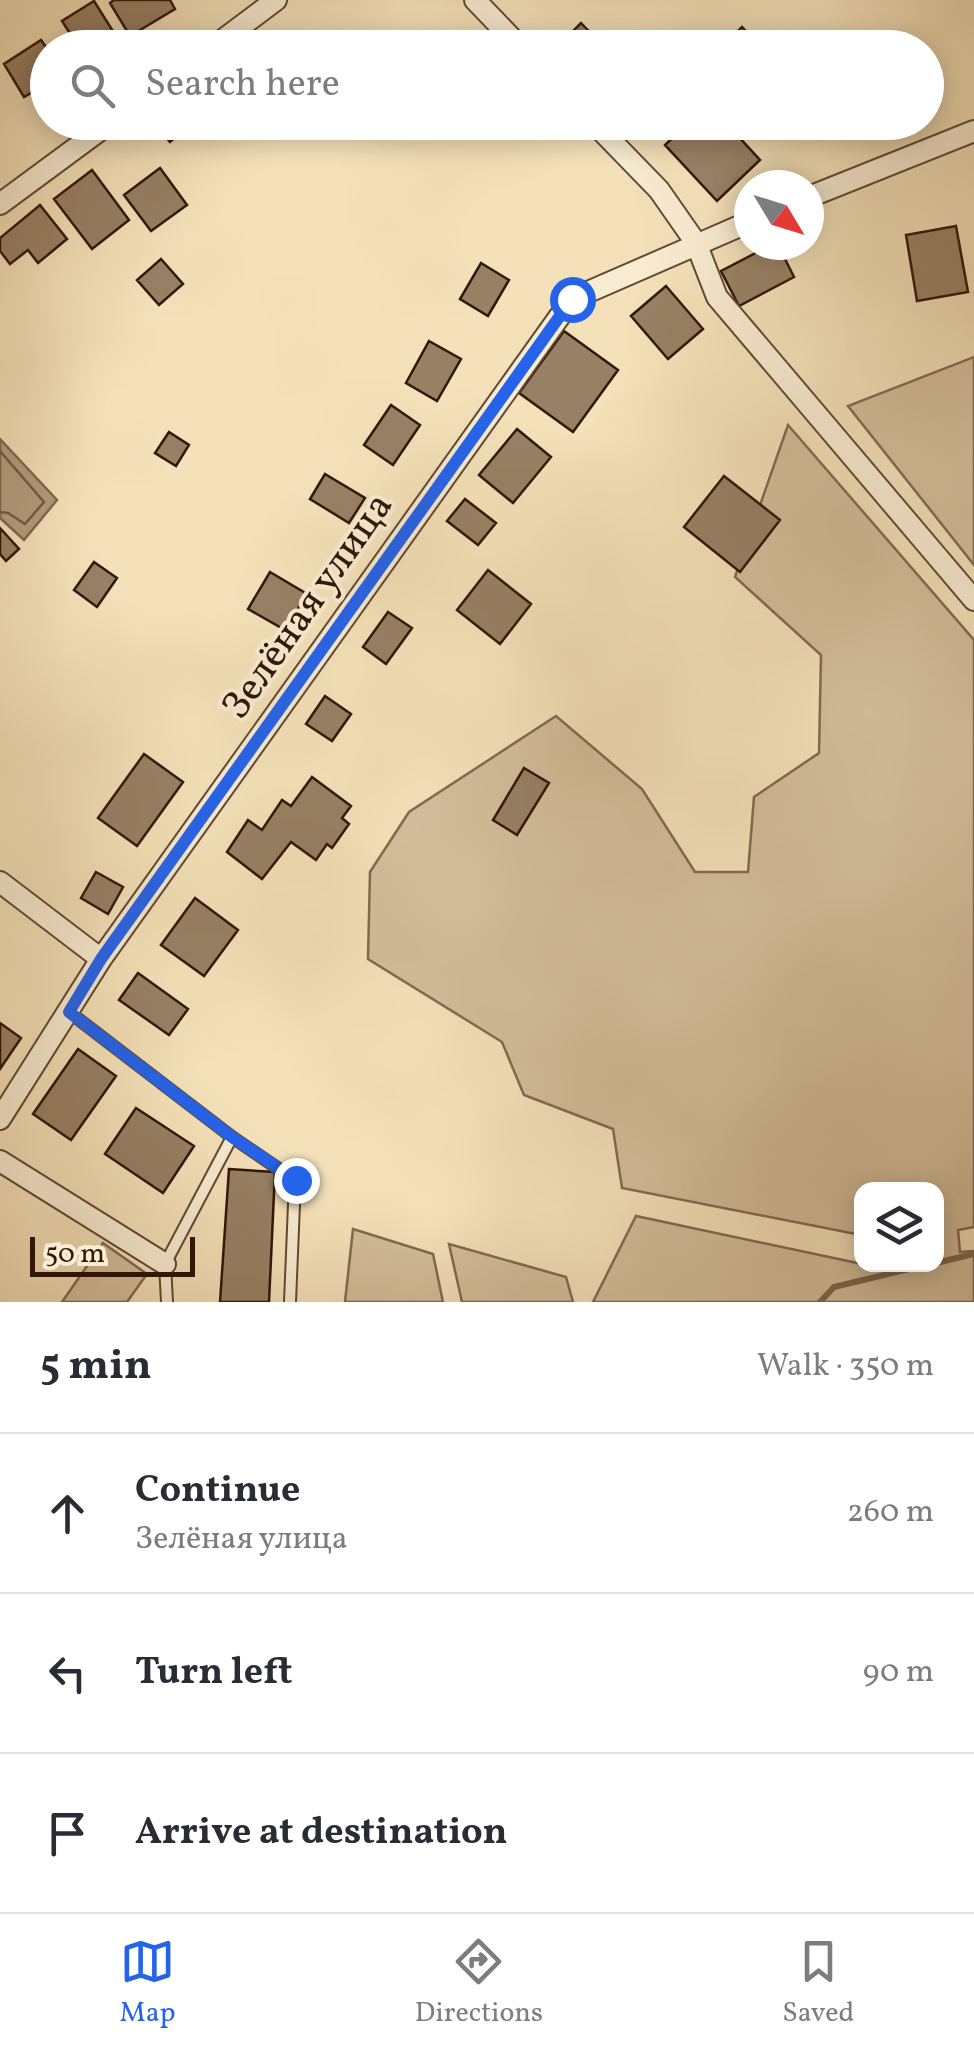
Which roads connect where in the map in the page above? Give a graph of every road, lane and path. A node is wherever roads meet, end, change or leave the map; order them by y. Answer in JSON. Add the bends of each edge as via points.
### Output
{"nodes":[{"id":1,"x":276,"y":0,"type":"edge"},
{"id":2,"x":475,"y":0,"type":"edge"},
{"id":3,"x":236,"y":30,"type":"edge"},
{"id":4,"x":504,"y":30,"type":"edge"},
{"id":5,"x":974,"y":132,"type":"edge"},
{"id":6,"x":86,"y":140,"type":"edge"},
{"id":7,"x":610,"y":140,"type":"edge"},
{"id":8,"x":824,"y":192,"type":"edge"},
{"id":9,"x":0,"y":204,"type":"edge"},
{"id":10,"x":734,"y":228,"type":"edge"},
{"id":11,"x":696,"y":243,"type":"junction"},
{"id":12,"x":974,"y":600,"type":"edge"},
{"id":13,"x":0,"y":882,"type":"edge"},
{"id":14,"x":101,"y":959,"type":"junction"},
{"id":15,"x":69,"y":1012,"type":"junction"},
{"id":16,"x":0,"y":1119,"type":"edge"},
{"id":17,"x":232,"y":1137,"type":"junction"},
{"id":18,"x":0,"y":1161,"type":"edge"},
{"id":19,"x":166,"y":1264,"type":"junction"},
{"id":20,"x":168,"y":1302,"type":"edge"},
{"id":21,"x":290,"y":1302,"type":"edge"}],
"edges":[{"from":1,"to":3,"type":"street"},
{"from":2,"to":4,"type":"street"},
{"from":5,"to":8,"type":"street"},
{"from":6,"to":9,"type":"street"},
{"from":7,"to":11,"type":"street"},
{"from":10,"to":11,"type":"street","name":"Зелёная улица"},
{"from":11,"to":12,"type":"street","via":[[718,297]]},
{"from":11,"to":14,"type":"street","name":"Зелёная улица","via":[[572,299]]},
{"from":13,"to":14,"type":"street"},
{"from":14,"to":15,"type":"street","name":"Зелёная улица"},
{"from":15,"to":16,"type":"street","name":"Зелёная улица"},
{"from":15,"to":17,"type":"lane"},
{"from":17,"to":19,"type":"lane"},
{"from":17,"to":21,"type":"lane","via":[[296,1180]]},
{"from":18,"to":19,"type":"street"},
{"from":19,"to":20,"type":"lane"}]}
